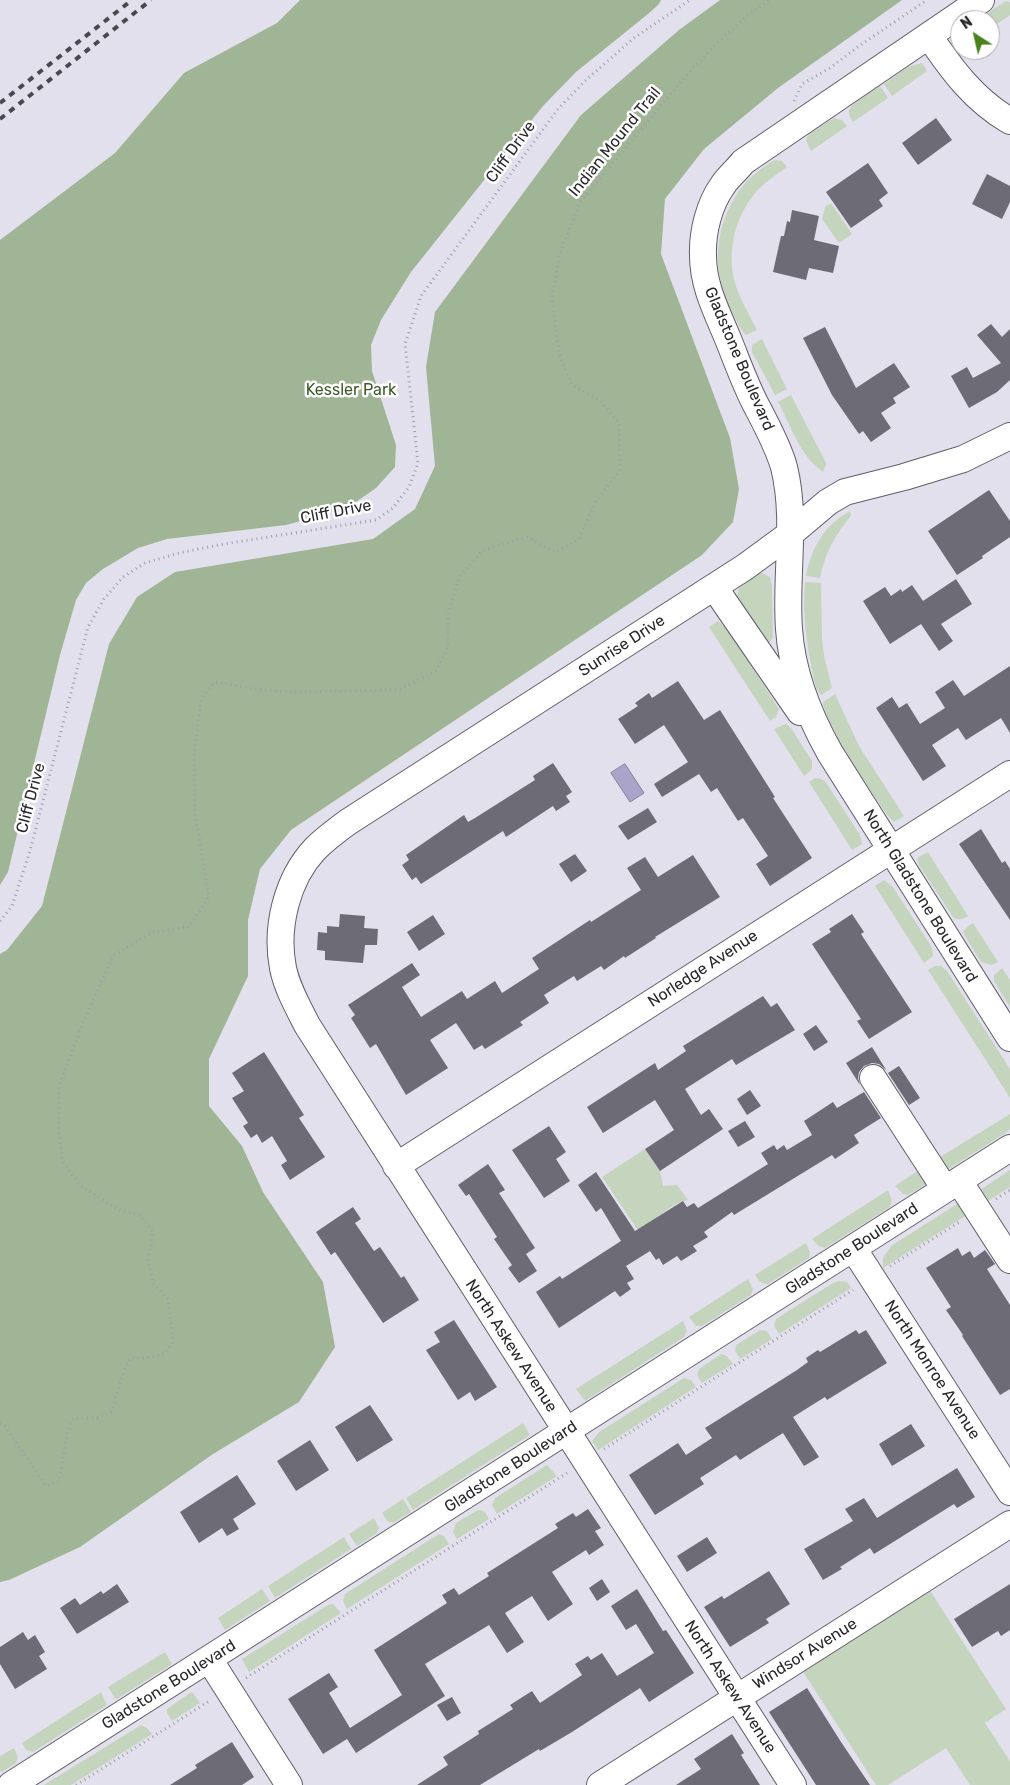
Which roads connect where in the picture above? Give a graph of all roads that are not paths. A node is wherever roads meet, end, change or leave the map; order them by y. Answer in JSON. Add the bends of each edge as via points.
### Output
{"nodes":[{"id":1,"x":981,"y":0,"type":"edge"},
{"id":2,"x":929,"y":36,"type":"junction"},
{"id":3,"x":1010,"y":121,"type":"edge"},
{"id":4,"x":1010,"y":436,"type":"edge"},
{"id":5,"x":790,"y":534,"type":"junction"},
{"id":6,"x":789,"y":583,"type":"joint"},
{"id":7,"x":714,"y":587,"type":"junction"},
{"id":8,"x":830,"y":753,"type":"junction"},
{"id":9,"x":1010,"y":774,"type":"edge"},
{"id":10,"x":890,"y":850,"type":"junction"},
{"id":11,"x":283,"y":918,"type":"joint"},
{"id":12,"x":1010,"y":1038,"type":"edge"},
{"id":13,"x":872,"y":1078,"type":"dead end"},
{"id":14,"x":1010,"y":1148,"type":"edge"},
{"id":15,"x":396,"y":1166,"type":"junction"},
{"id":16,"x":952,"y":1185,"type":"junction"},
{"id":17,"x":854,"y":1248,"type":"junction"},
{"id":18,"x":1010,"y":1260,"type":"edge"},
{"id":19,"x":566,"y":1432,"type":"junction"},
{"id":20,"x":1010,"y":1492,"type":"edge"},
{"id":21,"x":1010,"y":1524,"type":"edge"},
{"id":22,"x":209,"y":1659,"type":"junction"},
{"id":23,"x":737,"y":1698,"type":"junction"},
{"id":24,"x":11,"y":1785,"type":"edge"},
{"id":25,"x":289,"y":1785,"type":"edge"},
{"id":26,"x":600,"y":1785,"type":"edge"},
{"id":27,"x":793,"y":1785,"type":"edge"}],
"edges":[{"from":1,"to":2,"type":"street","name":"Gladstone Boulevard"},
{"from":2,"to":3,"type":"street","via":[[956,76],[975,96]]},
{"from":2,"to":5,"type":"street","name":"Gladstone Boulevard","via":[[743,162],[723,185],[704,234],[702,256],[710,298],[783,464],[789,490]]},
{"from":4,"to":5,"type":"street","name":"Sunrise Drive","via":[[948,464],[844,492]]},
{"from":5,"to":6,"type":"street","name":"Gladstone Boulevard"},
{"from":5,"to":7,"type":"street","name":"Sunrise Drive"},
{"from":6,"to":8,"type":"street","name":"North Gladstone Boulevard","via":[[789,628],[794,663],[814,725]]},
{"from":7,"to":8,"type":"street","name":"North Gladstone Boulevard"},
{"from":7,"to":11,"type":"street","name":"Sunrise Drive","via":[[332,834],[301,868],[291,887]]},
{"from":8,"to":10,"type":"street","name":"North Gladstone Boulevard"},
{"from":9,"to":10,"type":"street","name":"Norledge Avenue"},
{"from":10,"to":12,"type":"street","name":"North Gladstone Boulevard"},
{"from":10,"to":15,"type":"street","name":"Norledge Avenue"},
{"from":11,"to":15,"type":"street","name":"North Askew Avenue","via":[[280,944],[283,969],[293,998],[325,1055]]},
{"from":13,"to":16,"type":"street"},
{"from":14,"to":16,"type":"street","name":"Gladstone Boulevard"},
{"from":15,"to":19,"type":"street","name":"North Askew Avenue"},
{"from":16,"to":17,"type":"street","name":"Gladstone Boulevard"},
{"from":16,"to":18,"type":"street","via":[[978,1210]]},
{"from":17,"to":19,"type":"street","name":"Gladstone Boulevard"},
{"from":17,"to":20,"type":"street","name":"North Monroe Avenue"},
{"from":19,"to":22,"type":"street","name":"Gladstone Boulevard"},
{"from":19,"to":23,"type":"street","name":"North Askew Avenue"},
{"from":21,"to":23,"type":"street","name":"Windsor Avenue"},
{"from":22,"to":24,"type":"street","name":"Gladstone Boulevard"},
{"from":22,"to":25,"type":"street"},
{"from":23,"to":26,"type":"street","name":"Windsor Avenue"},
{"from":23,"to":27,"type":"street","name":"North Askew Avenue"}]}
